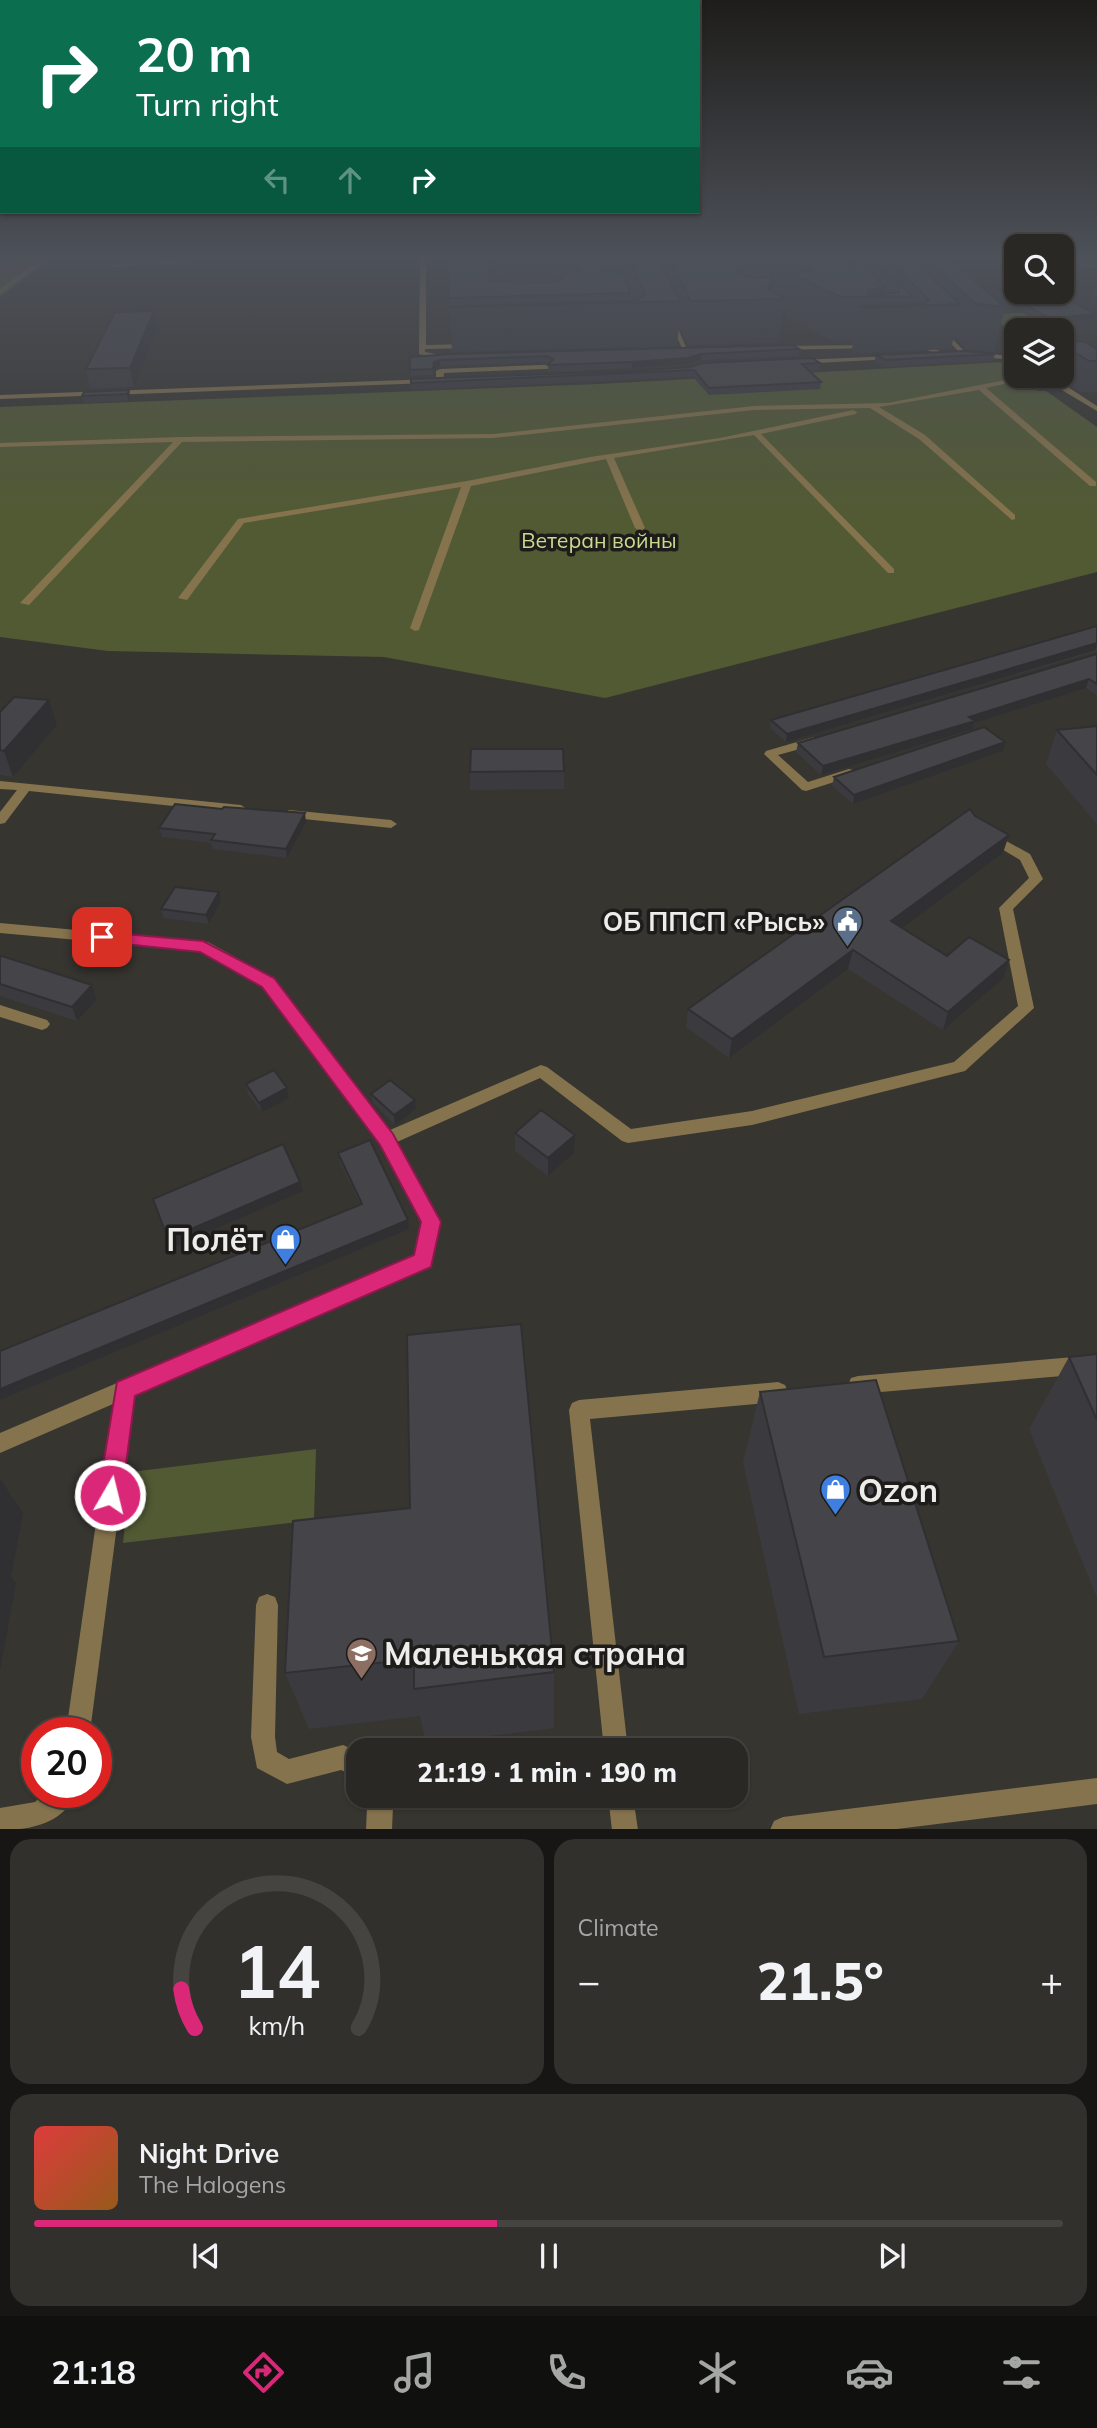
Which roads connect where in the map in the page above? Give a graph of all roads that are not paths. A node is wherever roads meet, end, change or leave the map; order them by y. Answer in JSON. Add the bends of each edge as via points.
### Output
{"nodes":[{"id":1,"x":422,"y":343,"type":"edge"},
{"id":2,"x":681,"y":343,"type":"edge"},
{"id":3,"x":953,"y":343,"type":"edge"},
{"id":4,"x":915,"y":344,"type":"joint"},
{"id":5,"x":875,"y":345,"type":"edge"},
{"id":6,"x":902,"y":345,"type":"edge"},
{"id":7,"x":482,"y":346,"type":"edge"},
{"id":8,"x":422,"y":347,"type":"junction"},
{"id":9,"x":767,"y":348,"type":"edge"},
{"id":10,"x":695,"y":350,"type":"edge"},
{"id":11,"x":963,"y":353,"type":"junction"},
{"id":12,"x":1004,"y":353,"type":"edge"},
{"id":13,"x":943,"y":354,"type":"junction"},
{"id":14,"x":917,"y":356,"type":"edge"},
{"id":15,"x":450,"y":357,"type":"edge"},
{"id":16,"x":904,"y":357,"type":"edge"},
{"id":17,"x":789,"y":362,"type":"edge"},
{"id":18,"x":576,"y":366,"type":"edge"},
{"id":19,"x":454,"y":380,"type":"edge"},
{"id":20,"x":440,"y":381,"type":"junction"},
{"id":21,"x":1004,"y":382,"type":"edge"},
{"id":22,"x":980,"y":387,"type":"junction"},
{"id":23,"x":1064,"y":388,"type":"edge"},
{"id":24,"x":0,"y":397,"type":"edge"},
{"id":25,"x":888,"y":405,"type":"junction"},
{"id":26,"x":874,"y":408,"type":"junction"},
{"id":27,"x":1097,"y":410,"type":"edge"},
{"id":28,"x":755,"y":432,"type":"junction"},
{"id":29,"x":181,"y":439,"type":"junction"},
{"id":30,"x":0,"y":445,"type":"edge"},
{"id":31,"x":609,"y":456,"type":"junction"},
{"id":32,"x":467,"y":484,"type":"junction"},
{"id":33,"x":1093,"y":484,"type":"dead end"},
{"id":34,"x":1012,"y":517,"type":"dead end"},
{"id":35,"x":640,"y":527,"type":"dead end"},
{"id":36,"x":891,"y":571,"type":"dead end"},
{"id":37,"x":183,"y":598,"type":"dead end"},
{"id":38,"x":25,"y":603,"type":"dead end"},
{"id":39,"x":415,"y":628,"type":"dead end"},
{"id":40,"x":822,"y":739,"type":"edge"},
{"id":41,"x":857,"y":771,"type":"edge"},
{"id":42,"x":0,"y":785,"type":"edge"},
{"id":43,"x":26,"y":788,"type":"junction"},
{"id":44,"x":0,"y":820,"type":"edge"},
{"id":45,"x":391,"y":824,"type":"dead end"},
{"id":46,"x":976,"y":829,"type":"edge"},
{"id":47,"x":0,"y":928,"type":"edge"},
{"id":48,"x":0,"y":1011,"type":"edge"},
{"id":49,"x":42,"y":1024,"type":"dead end"},
{"id":50,"x":387,"y":1139,"type":"junction"},
{"id":51,"x":1097,"y":1364,"type":"edge"},
{"id":52,"x":838,"y":1387,"type":"edge"},
{"id":53,"x":125,"y":1389,"type":"junction"},
{"id":54,"x":797,"y":1390,"type":"edge"},
{"id":55,"x":0,"y":1443,"type":"edge"},
{"id":56,"x":267,"y":1605,"type":"dead end"},
{"id":57,"x":80,"y":1717,"type":"edge"},
{"id":58,"x":615,"y":1738,"type":"edge"},
{"id":59,"x":346,"y":1759,"type":"edge"},
{"id":60,"x":1097,"y":1791,"type":"edge"},
{"id":61,"x":46,"y":1808,"type":"edge"},
{"id":62,"x":380,"y":1808,"type":"edge"},
{"id":63,"x":622,"y":1808,"type":"edge"},
{"id":64,"x":0,"y":1821,"type":"edge"},
{"id":65,"x":379,"y":1829,"type":"edge"},
{"id":66,"x":625,"y":1829,"type":"edge"},
{"id":67,"x":783,"y":1829,"type":"edge"}],
"edges":[{"from":1,"to":8,"type":"street"},
{"from":2,"to":10,"type":"street","via":[[682,351]]},
{"from":3,"to":11,"type":"street"},
{"from":4,"to":6,"type":"street"},
{"from":4,"to":13,"type":"street"},
{"from":5,"to":9,"type":"street"},
{"from":7,"to":8,"type":"street"},
{"from":8,"to":15,"type":"street","via":[[426,356]]},
{"from":11,"to":12,"type":"street"},
{"from":11,"to":13,"type":"street"},
{"from":13,"to":14,"type":"street"},
{"from":16,"to":17,"type":"street"},
{"from":18,"to":20,"type":"street","via":[[440,371]]},
{"from":19,"to":20,"type":"street"},
{"from":20,"to":24,"type":"street"},
{"from":21,"to":22,"type":"street"},
{"from":22,"to":25,"type":"street"},
{"from":22,"to":33,"type":"street"},
{"from":23,"to":27,"type":"street"},
{"from":25,"to":26,"type":"street"},
{"from":25,"to":29,"type":"street","via":[[754,408],[493,436]]},
{"from":26,"to":28,"type":"street"},
{"from":26,"to":34,"type":"street","via":[[922,437]]},
{"from":28,"to":31,"type":"street"},
{"from":28,"to":36,"type":"street"},
{"from":29,"to":30,"type":"street"},
{"from":29,"to":38,"type":"street"},
{"from":31,"to":32,"type":"street"},
{"from":31,"to":35,"type":"street"},
{"from":32,"to":37,"type":"street","via":[[241,521]]},
{"from":32,"to":39,"type":"street"},
{"from":40,"to":41,"type":"street","via":[[770,754],[806,787]]},
{"from":42,"to":43,"type":"street"},
{"from":43,"to":44,"type":"street"},
{"from":43,"to":45,"type":"street"},
{"from":46,"to":50,"type":"street","via":[[1025,857],[1036,879],[1006,908],[1026,1008],[959,1067],[752,1118],[628,1136],[541,1071]]},
{"from":47,"to":50,"type":"street","via":[[203,946],[268,982]]},
{"from":48,"to":49,"type":"street"},
{"from":50,"to":53,"type":"street","via":[[431,1222],[424,1260]]},
{"from":51,"to":52,"type":"street"},
{"from":53,"to":55,"type":"street"},
{"from":53,"to":57,"type":"street"},
{"from":54,"to":58,"type":"street","via":[[579,1410]]},
{"from":56,"to":59,"type":"street","via":[[266,1759],[287,1772]]},
{"from":60,"to":67,"type":"street"},
{"from":61,"to":64,"type":"street"},
{"from":62,"to":65,"type":"street"},
{"from":63,"to":66,"type":"street"}]}
